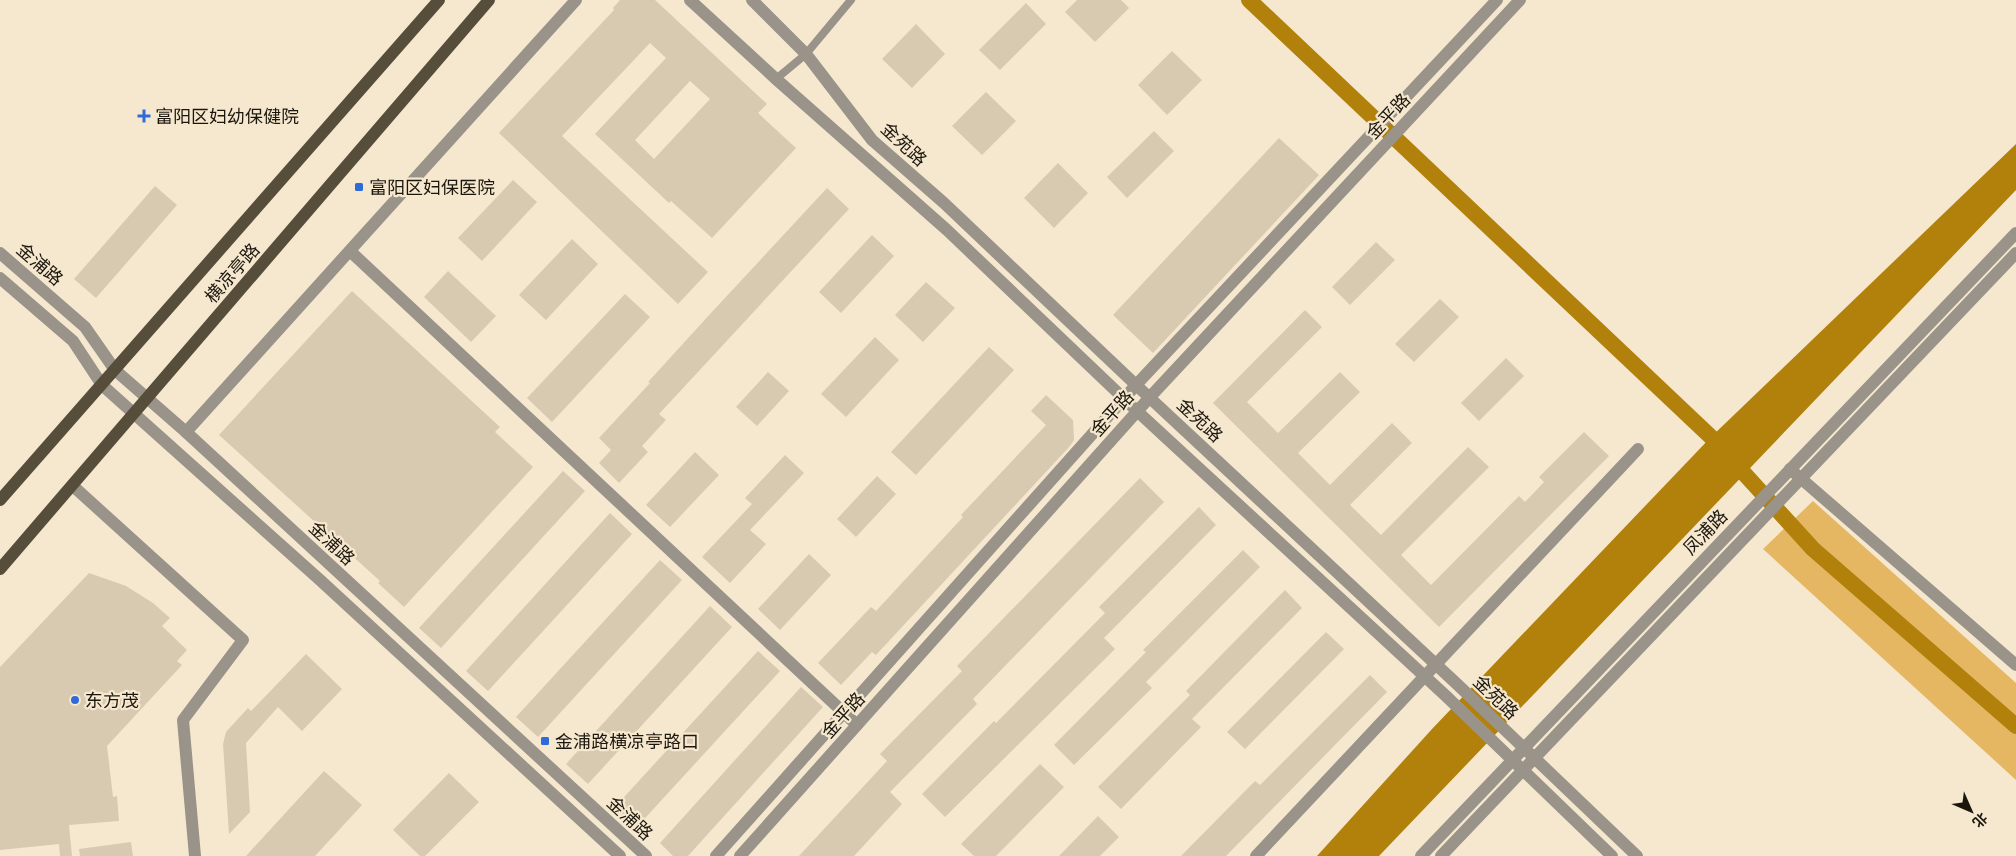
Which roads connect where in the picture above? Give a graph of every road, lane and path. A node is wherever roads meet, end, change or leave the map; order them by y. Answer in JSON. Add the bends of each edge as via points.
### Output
{"nodes":[{"id":1,"x":438,"y":0,"type":"edge"},
{"id":2,"x":489,"y":0,"type":"edge"},
{"id":3,"x":576,"y":0,"type":"edge"},
{"id":4,"x":690,"y":0,"type":"edge"},
{"id":5,"x":752,"y":0,"type":"edge"},
{"id":6,"x":850,"y":0,"type":"edge"},
{"id":7,"x":1497,"y":0,"type":"edge"},
{"id":8,"x":1520,"y":0,"type":"edge"},
{"id":9,"x":806,"y":54,"type":"junction"},
{"id":10,"x":776,"y":79,"type":"junction"},
{"id":11,"x":2016,"y":233,"type":"edge"},
{"id":12,"x":350,"y":251,"type":"junction"},
{"id":13,"x":0,"y":253,"type":"edge"},
{"id":14,"x":2016,"y":253,"type":"edge"},
{"id":15,"x":0,"y":278,"type":"edge"},
{"id":16,"x":115,"y":370,"type":"junction"},
{"id":17,"x":102,"y":385,"type":"junction"},
{"id":18,"x":1136,"y":385,"type":"junction"},
{"id":19,"x":1150,"y":397,"type":"junction"},
{"id":20,"x":148,"y":398,"type":"junction"},
{"id":21,"x":1124,"y":399,"type":"junction"},
{"id":22,"x":1137,"y":411,"type":"junction"},
{"id":23,"x":134,"y":414,"type":"junction"},
{"id":24,"x":186,"y":432,"type":"junction"},
{"id":25,"x":1638,"y":449,"type":"dead end"},
{"id":26,"x":1790,"y":469,"type":"junction"},
{"id":27,"x":1800,"y":479,"type":"junction"},
{"id":28,"x":73,"y":486,"type":"junction"},
{"id":29,"x":0,"y":500,"type":"edge"},
{"id":30,"x":0,"y":568,"type":"edge"},
{"id":31,"x":1437,"y":665,"type":"junction"},
{"id":32,"x":2016,"y":665,"type":"edge"},
{"id":33,"x":1425,"y":677,"type":"junction"},
{"id":34,"x":845,"y":713,"type":"junction"},
{"id":35,"x":857,"y":725,"type":"junction"},
{"id":36,"x":1523,"y":749,"type":"junction"},
{"id":37,"x":1534,"y":759,"type":"junction"},
{"id":38,"x":1513,"y":760,"type":"junction"},
{"id":39,"x":1523,"y":770,"type":"junction"},
{"id":40,"x":195,"y":856,"type":"edge"},
{"id":41,"x":620,"y":856,"type":"edge"},
{"id":42,"x":646,"y":856,"type":"edge"},
{"id":43,"x":716,"y":856,"type":"edge"},
{"id":44,"x":740,"y":856,"type":"edge"},
{"id":45,"x":1256,"y":856,"type":"edge"},
{"id":46,"x":1421,"y":856,"type":"edge"},
{"id":47,"x":1441,"y":856,"type":"edge"},
{"id":48,"x":1612,"y":856,"type":"edge"},
{"id":49,"x":1636,"y":856,"type":"edge"}],
"edges":[{"from":1,"to":16,"type":"main road","name":"横凉亭路"},
{"from":2,"to":20,"type":"main road","name":"横凉亭路"},
{"from":3,"to":12,"type":"street"},
{"from":4,"to":10,"type":"street","name":"金苑路"},
{"from":5,"to":9,"type":"street","name":"金苑路"},
{"from":6,"to":9,"type":"lane"},
{"from":7,"to":18,"type":"street","name":"金平路"},
{"from":8,"to":19,"type":"street","name":"金平路"},
{"from":9,"to":10,"type":"lane"},
{"from":9,"to":18,"type":"street","name":"金苑路","via":[[872,140],[944,203]]},
{"from":10,"to":21,"type":"street","name":"金苑路","via":[[947,230]]},
{"from":11,"to":26,"type":"street","name":"凤浦路"},
{"from":12,"to":24,"type":"street"},
{"from":12,"to":34,"type":"street"},
{"from":13,"to":16,"type":"street","name":"金浦路","via":[[85,327]]},
{"from":14,"to":27,"type":"street","name":"凤浦路"},
{"from":15,"to":17,"type":"street","name":"金浦路","via":[[73,341]]},
{"from":16,"to":17,"type":"main road","name":"横凉亭路"},
{"from":16,"to":20,"type":"street","name":"金浦路"},
{"from":17,"to":23,"type":"street","name":"金浦路"},
{"from":17,"to":29,"type":"main road","name":"横凉亭路"},
{"from":18,"to":19,"type":"street","name":"金苑路"},
{"from":18,"to":21,"type":"street","name":"金平路"},
{"from":19,"to":22,"type":"street","name":"金平路"},
{"from":19,"to":31,"type":"street","name":"金苑路"},
{"from":20,"to":23,"type":"main road","name":"横凉亭路"},
{"from":20,"to":24,"type":"street","name":"金浦路"},
{"from":21,"to":22,"type":"street","name":"金苑路"},
{"from":21,"to":34,"type":"street","name":"金平路"},
{"from":22,"to":33,"type":"street","name":"金苑路"},
{"from":22,"to":35,"type":"street","name":"金平路"},
{"from":23,"to":28,"type":"main road","name":"横凉亭路"},
{"from":23,"to":41,"type":"street","name":"金浦路"},
{"from":24,"to":42,"type":"street","name":"金浦路"},
{"from":25,"to":31,"type":"street"},
{"from":26,"to":27,"type":"street"},
{"from":26,"to":36,"type":"street","name":"凤浦路"},
{"from":27,"to":32,"type":"street"},
{"from":27,"to":37,"type":"street","name":"凤浦路"},
{"from":28,"to":30,"type":"main road","name":"横凉亭路"},
{"from":28,"to":40,"type":"street","via":[[243,640],[183,720]]},
{"from":31,"to":33,"type":"street"},
{"from":31,"to":36,"type":"street","name":"金苑路"},
{"from":33,"to":38,"type":"street","name":"金苑路"},
{"from":33,"to":45,"type":"street"},
{"from":34,"to":35,"type":"street"},
{"from":34,"to":43,"type":"street","name":"金平路"},
{"from":35,"to":44,"type":"street","name":"金平路"},
{"from":36,"to":37,"type":"street","name":"金苑路"},
{"from":36,"to":38,"type":"street","name":"凤浦路"},
{"from":37,"to":39,"type":"street","name":"凤浦路"},
{"from":37,"to":49,"type":"street","name":"金苑路"},
{"from":38,"to":39,"type":"street","name":"金苑路"},
{"from":38,"to":46,"type":"street","name":"凤浦路"},
{"from":39,"to":47,"type":"street","name":"凤浦路"},
{"from":39,"to":48,"type":"street","name":"金苑路"}]}
